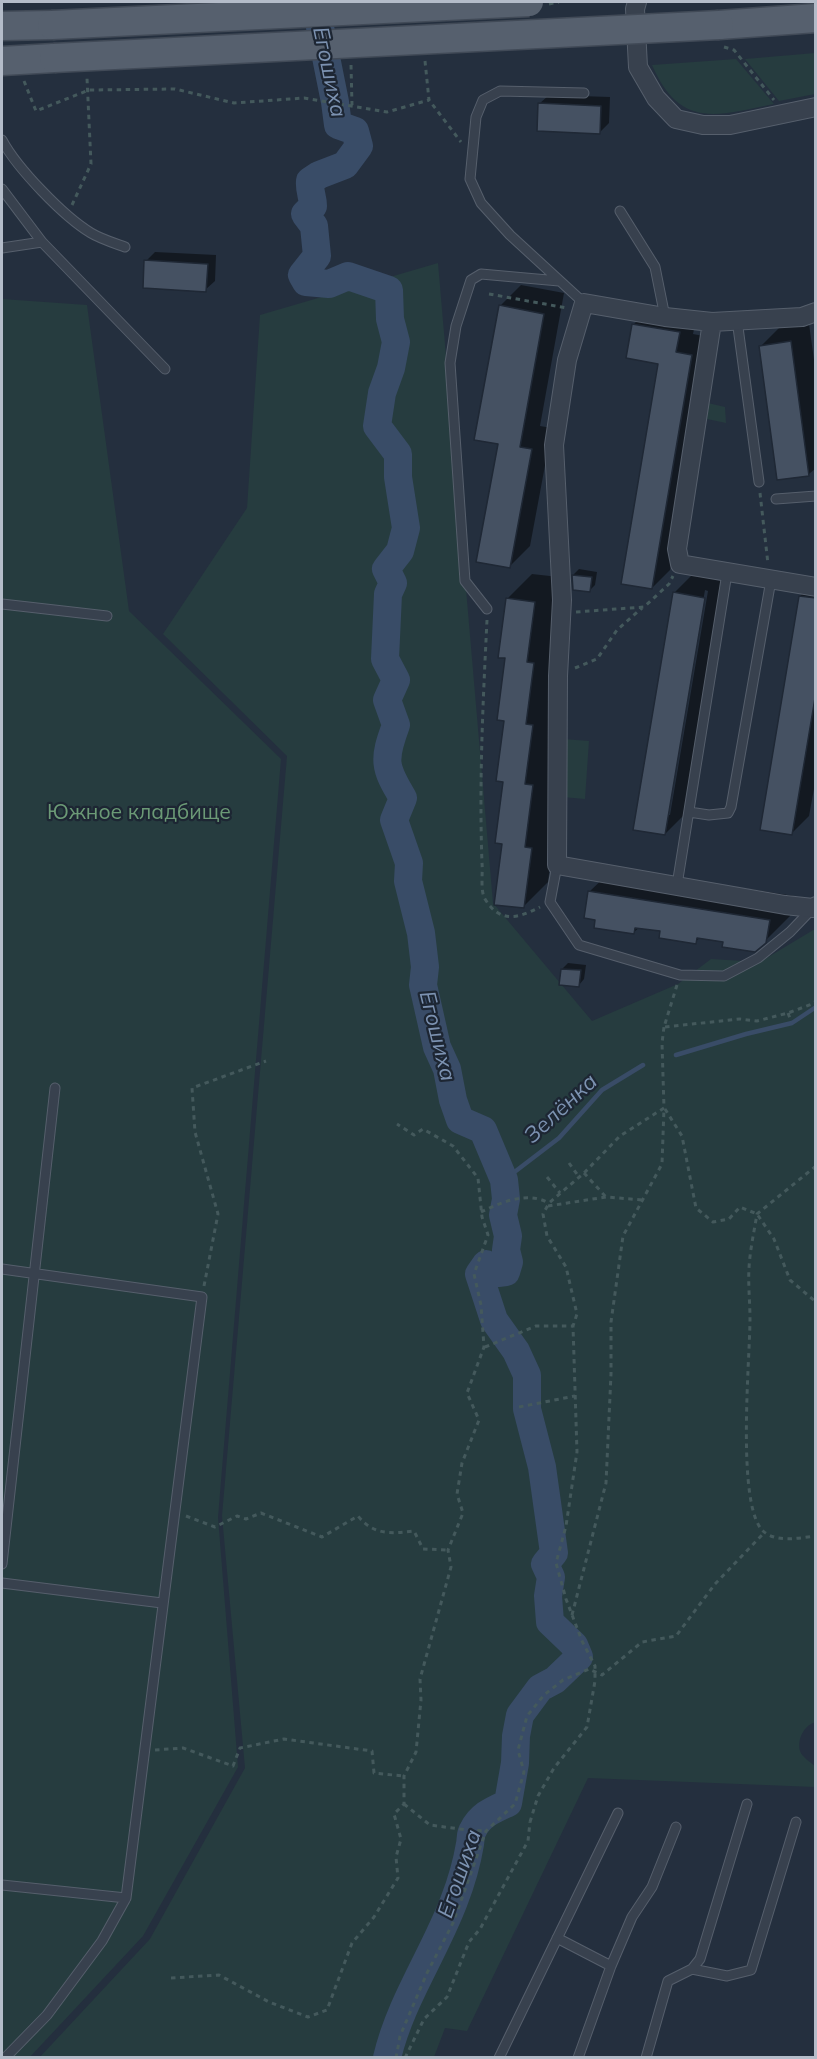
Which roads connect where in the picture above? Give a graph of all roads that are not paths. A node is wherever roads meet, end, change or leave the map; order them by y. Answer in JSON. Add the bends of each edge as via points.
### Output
{"nodes":[{"id":1,"x":529,"y":2,"type":"edge"},
{"id":2,"x":638,"y":2,"type":"edge"},
{"id":3,"x":816,"y":18,"type":"edge"},
{"id":4,"x":2,"y":26,"type":"edge"},
{"id":5,"x":2,"y":61,"type":"edge"},
{"id":6,"x":584,"y":93,"type":"dead end"},
{"id":7,"x":816,"y":106,"type":"edge"},
{"id":8,"x":2,"y":140,"type":"edge"},
{"id":9,"x":2,"y":189,"type":"edge"},
{"id":10,"x":620,"y":211,"type":"dead end"},
{"id":11,"x":42,"y":242,"type":"junction"},
{"id":12,"x":2,"y":248,"type":"edge"},
{"id":13,"x":125,"y":248,"type":"dead end"},
{"id":14,"x":560,"y":281,"type":"junction"},
{"id":15,"x":579,"y":306,"type":"junction"},
{"id":16,"x":816,"y":312,"type":"edge"},
{"id":17,"x":665,"y":317,"type":"junction"},
{"id":18,"x":737,"y":320,"type":"junction"},
{"id":19,"x":712,"y":322,"type":"junction"},
{"id":20,"x":165,"y":369,"type":"dead end"},
{"id":21,"x":759,"y":482,"type":"road end"},
{"id":22,"x":816,"y":496,"type":"edge"},
{"id":23,"x":776,"y":499,"type":"dead end"},
{"id":24,"x":727,"y":573,"type":"junction"},
{"id":25,"x":769,"y":579,"type":"junction"},
{"id":26,"x":816,"y":586,"type":"edge"},
{"id":27,"x":2,"y":604,"type":"edge"},
{"id":28,"x":487,"y":609,"type":"road end"},
{"id":29,"x":107,"y":616,"type":"dead end"},
{"id":30,"x":689,"y":812,"type":"junction"},
{"id":31,"x":557,"y":865,"type":"junction"},
{"id":32,"x":677,"y":885,"type":"junction"},
{"id":33,"x":814,"y":907,"type":"edge"},
{"id":34,"x":55,"y":1088,"type":"dead end"},
{"id":35,"x":2,"y":1269,"type":"edge"},
{"id":36,"x":34,"y":1274,"type":"junction"},
{"id":37,"x":2,"y":1564,"type":"edge"},
{"id":38,"x":2,"y":1583,"type":"edge"},
{"id":39,"x":162,"y":1603,"type":"junction"},
{"id":40,"x":747,"y":1804,"type":"dead end"},
{"id":41,"x":618,"y":1813,"type":"dead end"},
{"id":42,"x":796,"y":1822,"type":"dead end"},
{"id":43,"x":676,"y":1827,"type":"dead end"},
{"id":44,"x":2,"y":1885,"type":"edge"},
{"id":45,"x":126,"y":1898,"type":"junction"},
{"id":46,"x":557,"y":1938,"type":"junction"},
{"id":47,"x":610,"y":1966,"type":"junction"},
{"id":48,"x":692,"y":1969,"type":"junction"},
{"id":49,"x":5,"y":2058,"type":"edge"},
{"id":50,"x":499,"y":2058,"type":"edge"},
{"id":51,"x":578,"y":2058,"type":"edge"},
{"id":52,"x":646,"y":2058,"type":"edge"}],
"edges":[{"from":1,"to":4,"type":"main road","bridge":true},
{"from":2,"to":7,"type":"street","via":[[638,67],[656,98],[676,119],[730,125]]},
{"from":3,"to":5,"type":"main road","bridge":true,"via":[[720,35]]},
{"from":6,"to":14,"type":"lane","via":[[500,91],[483,100],[476,117],[470,179],[481,203],[510,236]]},
{"from":8,"to":13,"type":"lane","via":[[67,215],[91,234]]},
{"from":9,"to":11,"type":"lane"},
{"from":10,"to":17,"type":"lane","via":[[655,267]]},
{"from":11,"to":12,"type":"lane"},
{"from":11,"to":20,"type":"lane"},
{"from":14,"to":15,"type":"lane"},
{"from":14,"to":28,"type":"lane","via":[[481,274],[471,280],[456,326],[450,363],[465,581]]},
{"from":15,"to":17,"type":"street"},
{"from":15,"to":31,"type":"street","via":[[554,445],[562,600]]},
{"from":16,"to":18,"type":"street","via":[[802,317]]},
{"from":17,"to":19,"type":"street"},
{"from":18,"to":19,"type":"street"},
{"from":18,"to":21,"type":"lane"},
{"from":19,"to":24,"type":"street","via":[[677,549],[680,564]]},
{"from":22,"to":23,"type":"lane"},
{"from":24,"to":25,"type":"street"},
{"from":24,"to":30,"type":"lane"},
{"from":25,"to":26,"type":"street"},
{"from":25,"to":30,"type":"lane","via":[[731,807],[728,813],[715,816]]},
{"from":27,"to":29,"type":"lane"},
{"from":30,"to":32,"type":"lane"},
{"from":31,"to":32,"type":"street"},
{"from":31,"to":33,"type":"lane","via":[[550,902],[579,945],[680,975],[724,976],[758,958]]},
{"from":32,"to":33,"type":"street"},
{"from":34,"to":36,"type":"lane"},
{"from":35,"to":36,"type":"lane"},
{"from":36,"to":37,"type":"lane"},
{"from":36,"to":39,"type":"lane","via":[[202,1297]]},
{"from":38,"to":39,"type":"lane"},
{"from":39,"to":45,"type":"lane"},
{"from":40,"to":48,"type":"lane","via":[[700,1959]]},
{"from":41,"to":46,"type":"lane"},
{"from":42,"to":48,"type":"lane","via":[[751,1970],[727,1976]]},
{"from":43,"to":47,"type":"lane","via":[[652,1887],[632,1917]]},
{"from":44,"to":45,"type":"lane"},
{"from":45,"to":49,"type":"lane","via":[[102,1941],[47,2015]]},
{"from":46,"to":47,"type":"lane"},
{"from":46,"to":50,"type":"lane"},
{"from":47,"to":51,"type":"lane"},
{"from":48,"to":52,"type":"lane","via":[[669,1981]]}]}
